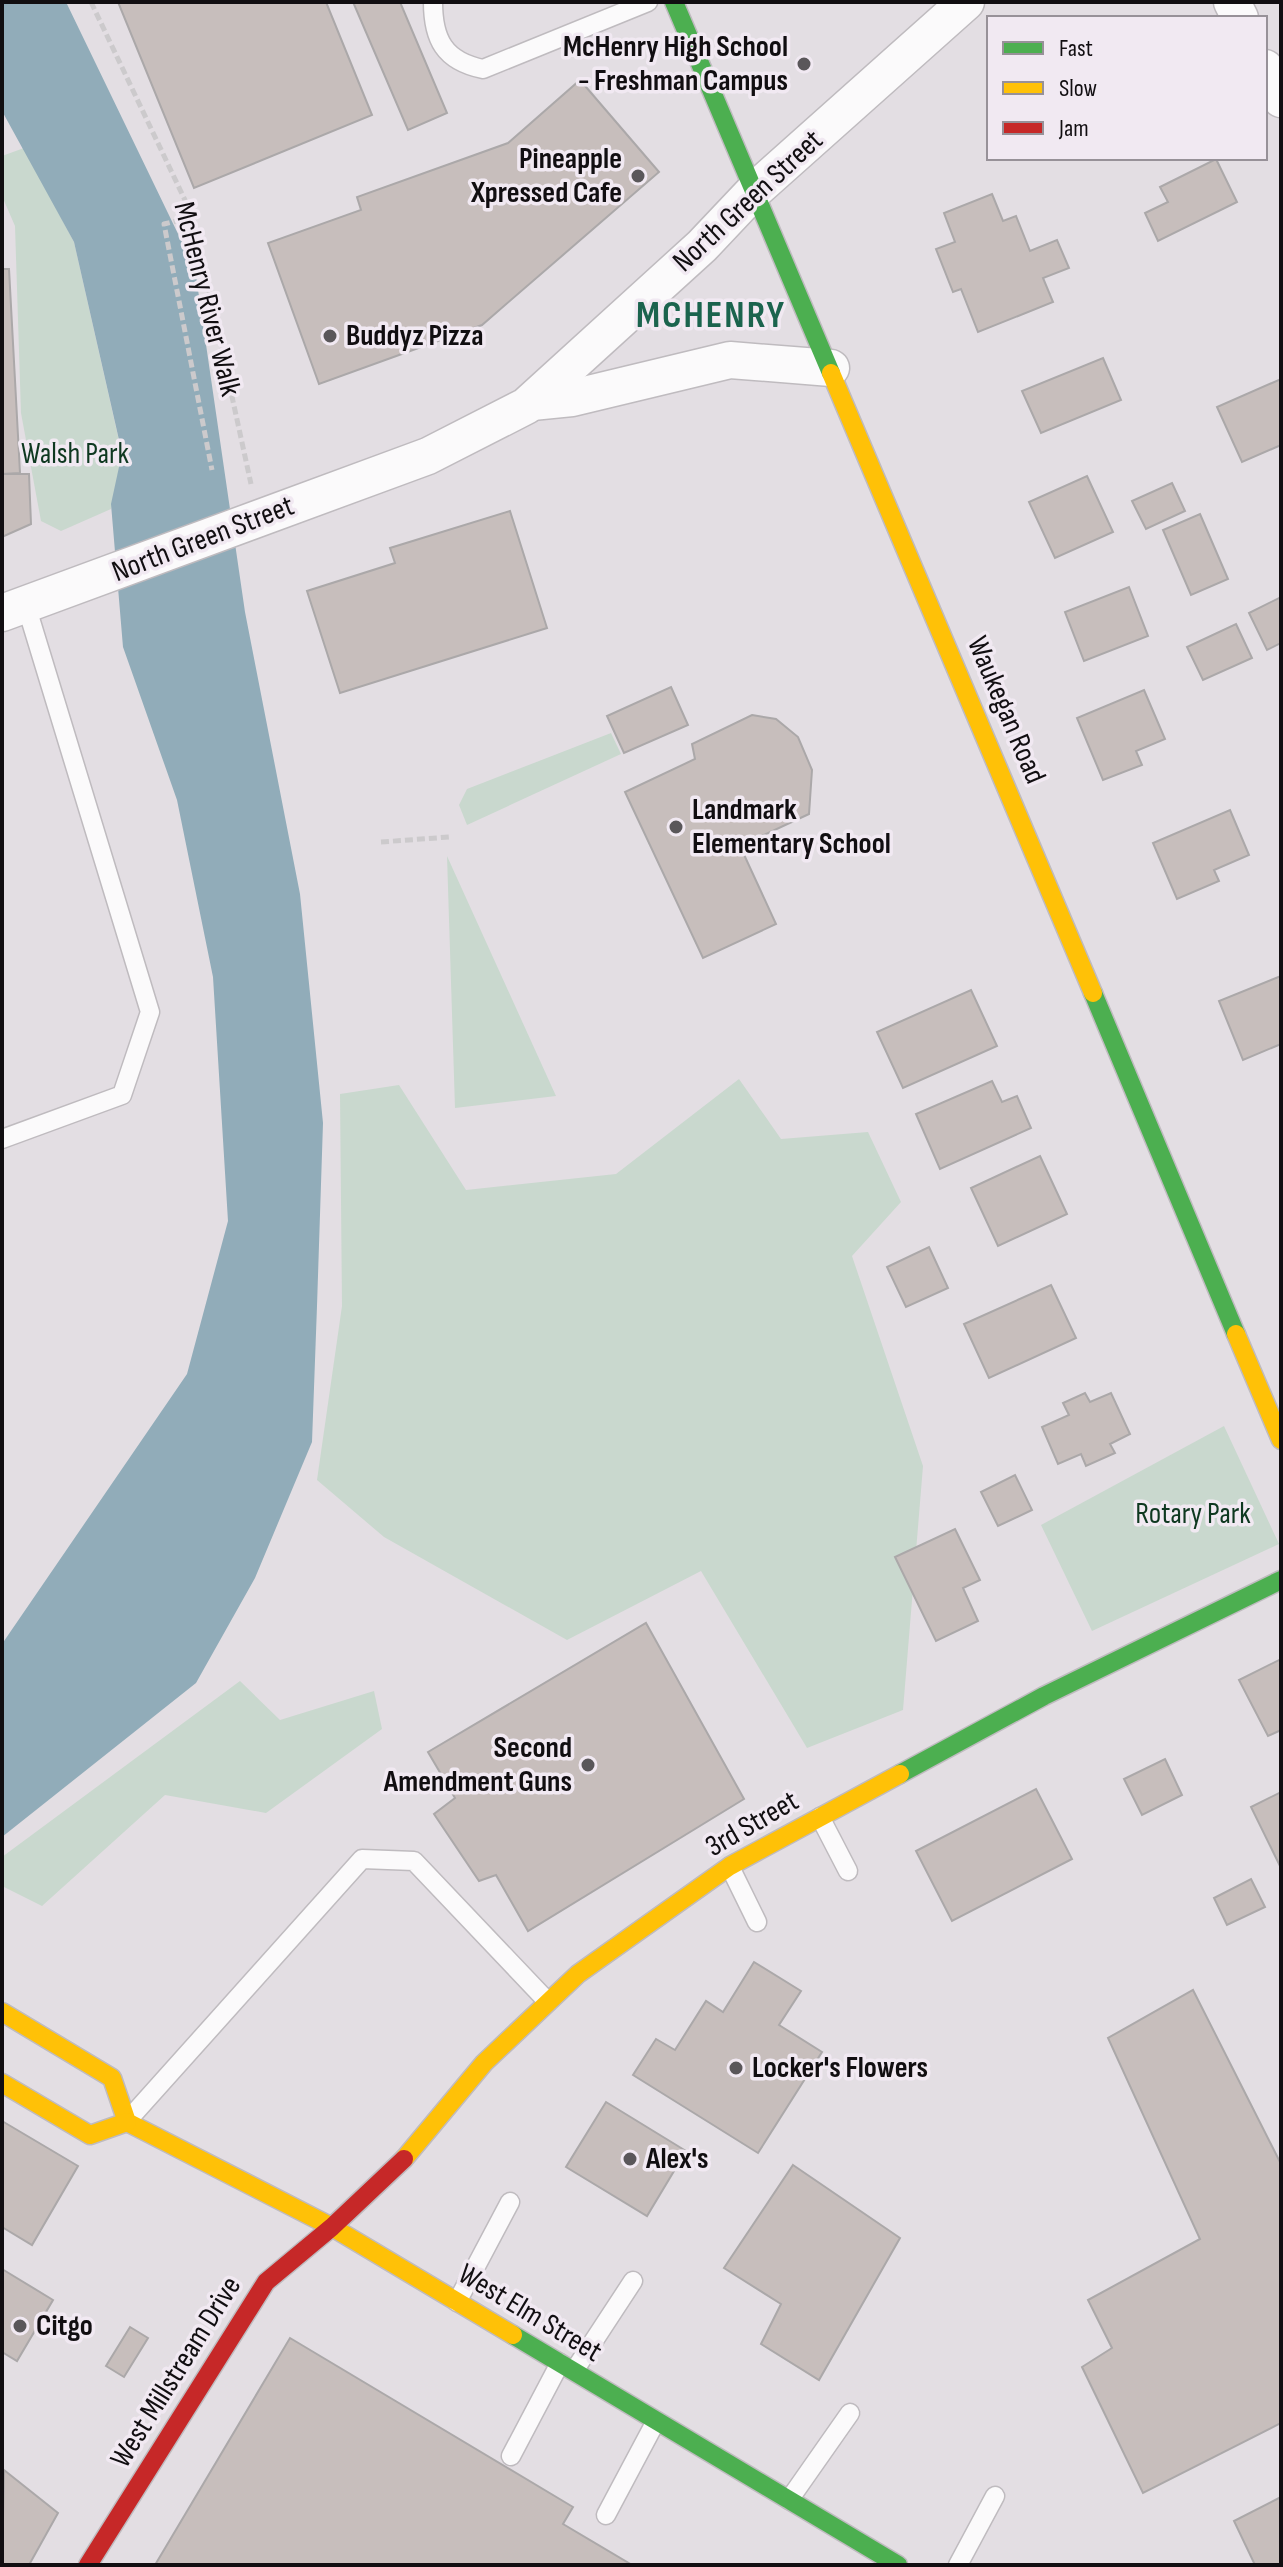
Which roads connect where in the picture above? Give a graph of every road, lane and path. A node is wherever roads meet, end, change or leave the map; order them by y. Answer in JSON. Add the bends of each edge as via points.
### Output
{"nodes":[{"id":1,"x":91,"y":2,"type":"edge"},
{"id":2,"x":433,"y":2,"type":"edge"},
{"id":3,"x":648,"y":2,"type":"edge"},
{"id":4,"x":674,"y":2,"type":"edge"},
{"id":5,"x":966,"y":2,"type":"edge"},
{"id":6,"x":1267,"y":72,"type":"edge"},
{"id":7,"x":1281,"y":99,"type":"edge"},
{"id":8,"x":754,"y":191,"type":"junction"},
{"id":9,"x":193,"y":217,"type":"junction"},
{"id":10,"x":831,"y":368,"type":"junction"},
{"id":11,"x":532,"y":402,"type":"junction"},
{"id":12,"x":212,"y":470,"type":"dead end"},
{"id":13,"x":246,"y":522,"type":"junction"},
{"id":14,"x":14,"y":609,"type":"edge"},
{"id":15,"x":449,"y":837,"type":"dead end"},
{"id":16,"x":381,"y":842,"type":"dead end"},
{"id":17,"x":2,"y":1139,"type":"edge"},
{"id":18,"x":1281,"y":1440,"type":"edge"},
{"id":19,"x":1281,"y":1580,"type":"edge"},
{"id":20,"x":820,"y":1817,"type":"junction"},
{"id":21,"x":730,"y":1866,"type":"junction"},
{"id":22,"x":848,"y":1871,"type":"dead end"},
{"id":23,"x":757,"y":1922,"type":"dead end"},
{"id":24,"x":548,"y":2002,"type":"junction"},
{"id":25,"x":2,"y":2012,"type":"edge"},
{"id":26,"x":2,"y":2083,"type":"edge"},
{"id":27,"x":127,"y":2122,"type":"junction"},
{"id":28,"x":510,"y":2202,"type":"dead end"},
{"id":29,"x":332,"y":2227,"type":"junction"},
{"id":30,"x":633,"y":2281,"type":"dead end"},
{"id":31,"x":457,"y":2302,"type":"junction"},
{"id":32,"x":567,"y":2367,"type":"junction"},
{"id":33,"x":850,"y":2413,"type":"dead end"},
{"id":34,"x":656,"y":2421,"type":"junction"},
{"id":35,"x":511,"y":2456,"type":"dead end"},
{"id":36,"x":995,"y":2496,"type":"dead end"},
{"id":37,"x":789,"y":2500,"type":"junction"},
{"id":38,"x":606,"y":2515,"type":"dead end"},
{"id":39,"x":88,"y":2565,"type":"edge"},
{"id":40,"x":898,"y":2565,"type":"edge"},
{"id":41,"x":958,"y":2565,"type":"edge"}],
"edges":[{"from":1,"to":9,"type":"path","name":"McHenry River Walk"},
{"from":2,"to":3,"type":"lane","via":[[433,26],[444,49],[463,65],[483,69]]},
{"from":4,"to":8,"type":"street","name":"Waukegan Road"},
{"from":5,"to":8,"type":"street","name":"North Green Street"},
{"from":6,"to":7,"type":"street"},
{"from":8,"to":10,"type":"street","name":"Waukegan Road"},
{"from":8,"to":11,"type":"street","name":"North Green Street","via":[[702,246]]},
{"from":9,"to":12,"type":"path","via":[[164,224]]},
{"from":9,"to":13,"type":"path","name":"McHenry River Walk"},
{"from":10,"to":11,"type":"street","name":"North Green Street","via":[[730,360],[572,398]]},
{"from":10,"to":18,"type":"street","name":"Waukegan Road"},
{"from":11,"to":13,"type":"street","name":"North Green Street","via":[[428,456]]},
{"from":13,"to":14,"type":"street","name":"North Green Street"},
{"from":14,"to":17,"type":"lane","via":[[150,1012],[122,1095]]},
{"from":15,"to":16,"type":"path"},
{"from":19,"to":20,"type":"street","name":"3rd Street","via":[[1044,1696]]},
{"from":20,"to":21,"type":"street","name":"3rd Street"},
{"from":20,"to":22,"type":"lane"},
{"from":21,"to":23,"type":"lane"},
{"from":21,"to":24,"type":"street","name":"3rd Street","via":[[578,1974]]},
{"from":24,"to":27,"type":"lane","via":[[414,1861],[362,1859]]},
{"from":24,"to":29,"type":"street","name":"3rd Street","via":[[484,2063],[405,2158]]},
{"from":25,"to":27,"type":"street","via":[[112,2078]]},
{"from":26,"to":27,"type":"street","via":[[90,2135]]},
{"from":27,"to":29,"type":"street","name":"West Elm Street"},
{"from":28,"to":31,"type":"lane"},
{"from":29,"to":31,"type":"street","name":"West Elm Street"},
{"from":29,"to":39,"type":"street","name":"West Millstream Drive","via":[[266,2282]]},
{"from":30,"to":32,"type":"lane"},
{"from":31,"to":32,"type":"street","name":"West Elm Street"},
{"from":32,"to":34,"type":"street","name":"West Elm Street"},
{"from":32,"to":35,"type":"lane"},
{"from":33,"to":37,"type":"lane"},
{"from":34,"to":37,"type":"street","name":"West Elm Street"},
{"from":34,"to":38,"type":"lane"},
{"from":36,"to":41,"type":"lane"},
{"from":37,"to":40,"type":"street","name":"West Elm Street"}]}
